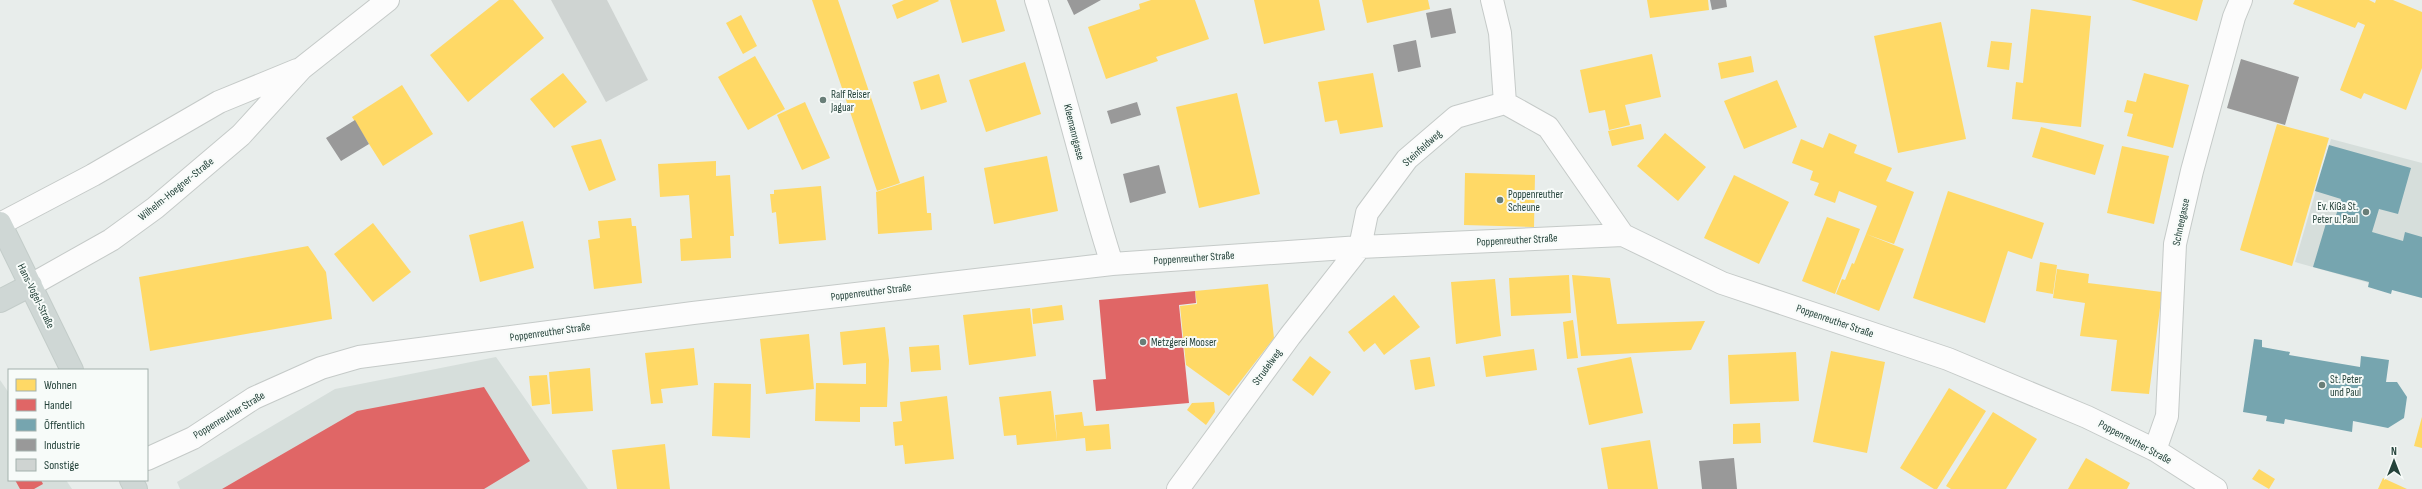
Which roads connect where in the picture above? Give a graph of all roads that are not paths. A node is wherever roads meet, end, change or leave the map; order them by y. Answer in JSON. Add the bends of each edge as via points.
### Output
{"nodes":[{"id":1,"x":388,"y":0,"type":"edge"},
{"id":2,"x":1036,"y":0,"type":"edge"},
{"id":3,"x":1492,"y":0,"type":"edge"},
{"id":4,"x":2241,"y":0,"type":"edge"},
{"id":5,"x":302,"y":68,"type":"junction"},
{"id":6,"x":1505,"y":104,"type":"junction"},
{"id":7,"x":0,"y":224,"type":"edge"},
{"id":8,"x":1623,"y":234,"type":"junction"},
{"id":9,"x":1360,"y":247,"type":"junction"},
{"id":10,"x":1112,"y":264,"type":"junction"},
{"id":11,"x":31,"y":285,"type":"junction"},
{"id":12,"x":0,"y":301,"type":"edge"},
{"id":13,"x":72,"y":369,"type":"edge"},
{"id":14,"x":2155,"y":450,"type":"junction"},
{"id":15,"x":148,"y":459,"type":"edge"},
{"id":16,"x":1178,"y":489,"type":"edge"},
{"id":17,"x":2216,"y":489,"type":"edge"}],
"edges":[{"from":1,"to":5,"type":"street","name":"Wilhelm-Hoegner-Straße"},
{"from":2,"to":10,"type":"street","name":"Kleemanngasse","via":[[1060,74],[1090,197]]},
{"from":3,"to":6,"type":"street","via":[[1500,33]]},
{"from":4,"to":14,"type":"street","name":"Schneegasse","via":[[2198,148],[2175,244],[2166,416]]},
{"from":5,"to":7,"type":"street","name":"Wilhelm-Hoegner-Straße","via":[[218,102],[93,175]]},
{"from":5,"to":11,"type":"street","name":"Wilhelm-Hoegner-Straße","via":[[241,135],[155,208],[111,240]]},
{"from":6,"to":8,"type":"street","via":[[1548,127]]},
{"from":6,"to":9,"type":"street","name":"Steinfeldweg","via":[[1456,117],[1406,159],[1367,213]]},
{"from":7,"to":11,"type":"main road","name":"Hans-Vogel-Straße"},
{"from":8,"to":9,"type":"street","name":"Poppenreuther Straße"},
{"from":8,"to":14,"type":"street","name":"Poppenreuther Straße","via":[[1722,283],[1948,360],[2087,416]]},
{"from":9,"to":10,"type":"street","name":"Poppenreuther Straße"},
{"from":9,"to":16,"type":"street","name":"Strudelweg","via":[[1290,336]]},
{"from":10,"to":15,"type":"street","name":"Poppenreuther Straße","via":[[693,313],[359,357],[321,368],[254,398],[193,438]]},
{"from":11,"to":12,"type":"main road"},
{"from":11,"to":13,"type":"main road","name":"Hans-Vogel-Straße"},
{"from":14,"to":17,"type":"street","name":"Poppenreuther Straße"}]}
